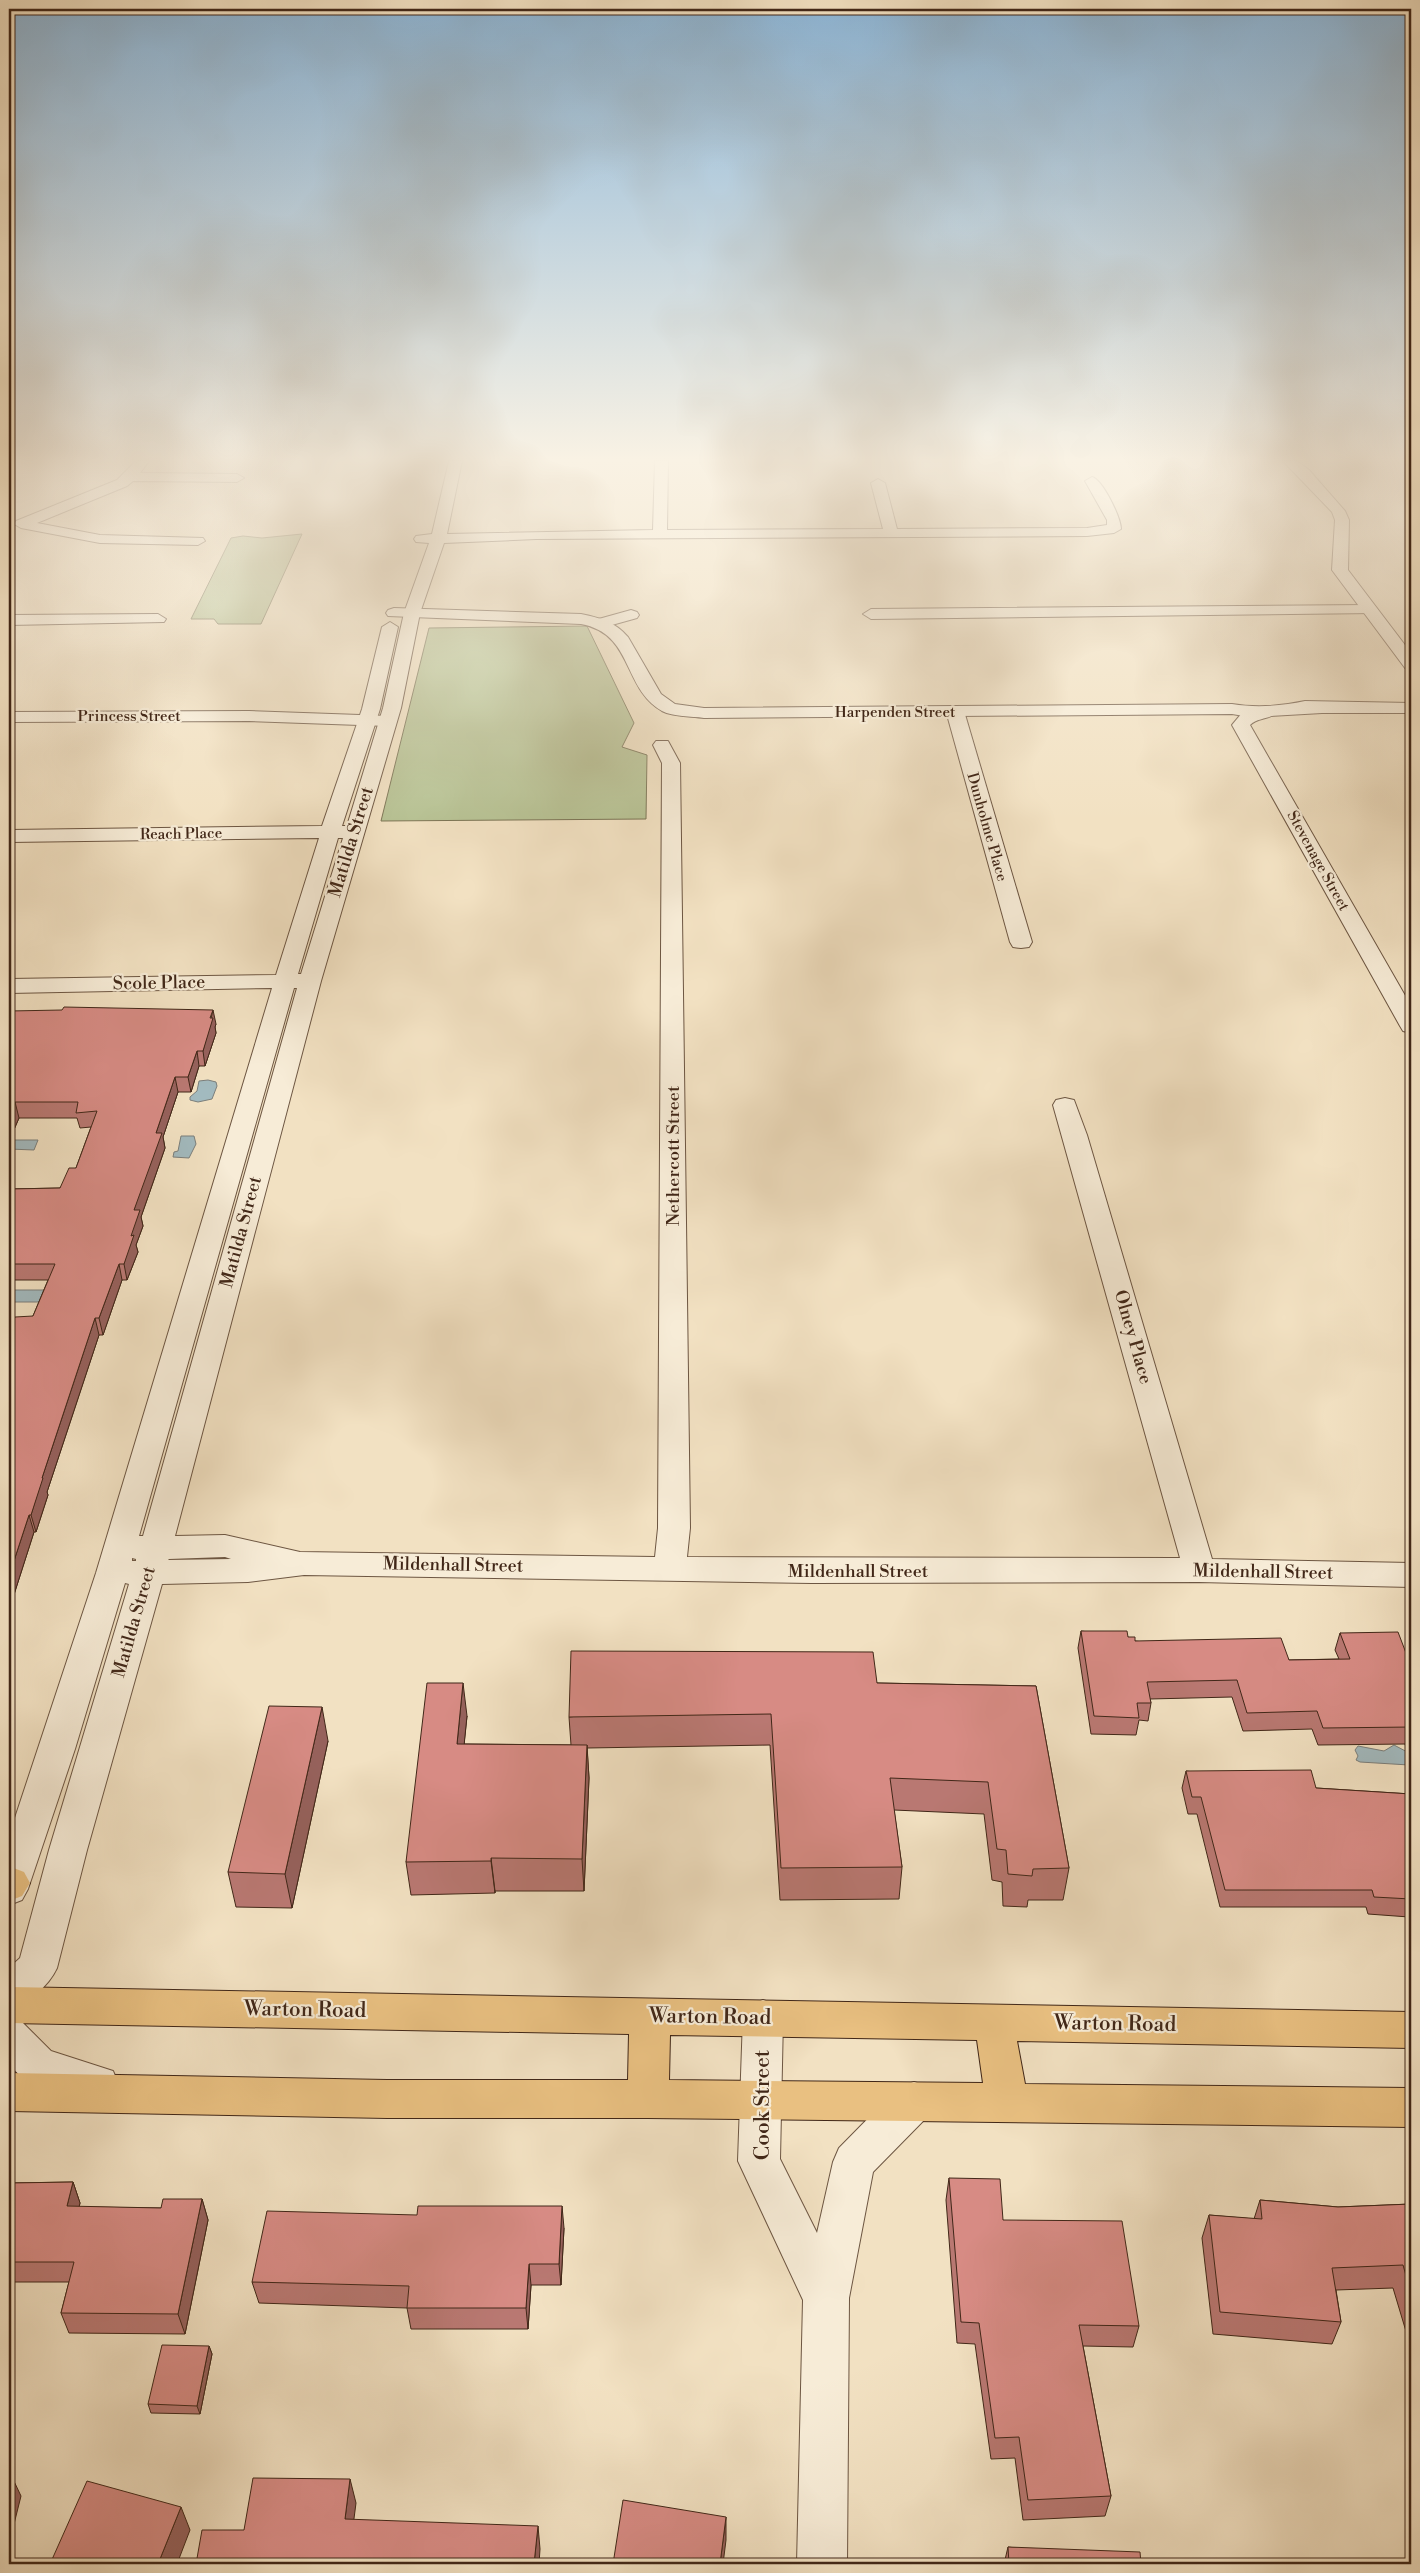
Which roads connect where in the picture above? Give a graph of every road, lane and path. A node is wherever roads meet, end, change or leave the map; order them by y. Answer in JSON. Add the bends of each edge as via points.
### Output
{"nodes":[{"id":1,"x":415,"y":581,"type":"edge"},
{"id":2,"x":1348,"y":581,"type":"edge"},
{"id":3,"x":1370,"y":610,"type":"junction"},
{"id":4,"x":871,"y":614,"type":"dead end"},
{"id":5,"x":631,"y":615,"type":"dead end"},
{"id":6,"x":402,"y":617,"type":"junction"},
{"id":7,"x":158,"y":619,"type":"dead end"},
{"id":8,"x":9,"y":620,"type":"edge"},
{"id":9,"x":601,"y":624,"type":"junction"},
{"id":10,"x":1411,"y":664,"type":"edge"},
{"id":11,"x":1322,"y":708,"type":"junction"},
{"id":12,"x":1411,"y":708,"type":"edge"},
{"id":13,"x":954,"y":711,"type":"junction"},
{"id":14,"x":379,"y":714,"type":"junction"},
{"id":15,"x":9,"y":717,"type":"edge"},
{"id":16,"x":1236,"y":717,"type":"junction"},
{"id":17,"x":662,"y":745,"type":"dead end"},
{"id":18,"x":342,"y":832,"type":"junction"},
{"id":19,"x":9,"y":836,"type":"edge"},
{"id":20,"x":1020,"y":942,"type":"dead end"},
{"id":21,"x":298,"y":981,"type":"junction"},
{"id":22,"x":9,"y":986,"type":"edge"},
{"id":23,"x":1411,"y":1026,"type":"edge"},
{"id":24,"x":1064,"y":1105,"type":"dead end"},
{"id":25,"x":152,"y":1560,"type":"junction"},
{"id":26,"x":116,"y":1561,"type":"junction"},
{"id":27,"x":670,"y":1569,"type":"junction"},
{"id":28,"x":1200,"y":1570,"type":"junction"},
{"id":29,"x":1411,"y":1576,"type":"edge"},
{"id":30,"x":9,"y":1886,"type":"edge"},
{"id":31,"x":9,"y":1992,"type":"edge"},
{"id":32,"x":9,"y":2005,"type":"edge"},
{"id":33,"x":650,"y":2016,"type":"junction"},
{"id":34,"x":763,"y":2018,"type":"junction"},
{"id":35,"x":994,"y":2022,"type":"junction"},
{"id":36,"x":1411,"y":2030,"type":"edge"},
{"id":37,"x":9,"y":2036,"type":"edge"},
{"id":38,"x":9,"y":2092,"type":"edge"},
{"id":39,"x":123,"y":2093,"type":"junction"},
{"id":40,"x":648,"y":2099,"type":"junction"},
{"id":41,"x":760,"y":2101,"type":"junction"},
{"id":42,"x":914,"y":2101,"type":"junction"},
{"id":43,"x":1007,"y":2102,"type":"junction"},
{"id":44,"x":1411,"y":2108,"type":"edge"},
{"id":45,"x":826,"y":2298,"type":"junction"},
{"id":46,"x":822,"y":2564,"type":"edge"}],
"edges":[{"from":1,"to":6,"type":"street","name":"Matilda Street"},
{"from":2,"to":3,"type":"street"},
{"from":3,"to":4,"type":"street"},
{"from":3,"to":10,"type":"street"},
{"from":5,"to":9,"type":"street"},
{"from":6,"to":9,"type":"street","via":[[555,617]]},
{"from":6,"to":14,"type":"street","name":"Matilda Street"},
{"from":7,"to":8,"type":"street"},
{"from":9,"to":13,"type":"street","name":"Harpenden Street","via":[[615,632],[654,697],[670,708],[704,713]]},
{"from":11,"to":12,"type":"street","name":"Harpenden Street"},
{"from":11,"to":16,"type":"street","name":"Harpenden Street"},
{"from":11,"to":16,"type":"street","name":"Harpenden Street","via":[[1245,706]]},
{"from":13,"to":16,"type":"street","name":"Harpenden Street"},
{"from":13,"to":20,"type":"street","name":"Dunholme Place"},
{"from":14,"to":15,"type":"street","name":"Princess Street"},
{"from":14,"to":18,"type":"street","name":"Matilda Street"},
{"from":16,"to":23,"type":"street","name":"Stevenage Street"},
{"from":17,"to":27,"type":"street","name":"Nethercott Street","via":[[672,773],[674,1528]]},
{"from":18,"to":19,"type":"street","name":"Reach Place"},
{"from":18,"to":21,"type":"street","name":"Matilda Street"},
{"from":21,"to":22,"type":"street","name":"Scole Place"},
{"from":21,"to":25,"type":"street","name":"Matilda Street"},
{"from":21,"to":26,"type":"street","name":"Matilda Street"},
{"from":24,"to":28,"type":"street","name":"Olney Place"},
{"from":25,"to":26,"type":"street","name":"Mildenhall Street"},
{"from":25,"to":27,"type":"street","name":"Mildenhall Street","via":[[248,1570],[304,1563]]},
{"from":25,"to":31,"type":"street","name":"Matilda Street","via":[[37,1968]]},
{"from":26,"to":30,"type":"street","name":"Matilda Street","via":[[57,1749]]},
{"from":27,"to":28,"type":"street","name":"Mildenhall Street"},
{"from":28,"to":29,"type":"street","name":"Mildenhall Street"},
{"from":32,"to":33,"type":"main road","name":"Warton Road"},
{"from":33,"to":34,"type":"main road","name":"Warton Road"},
{"from":33,"to":40,"type":"main road"},
{"from":34,"to":35,"type":"main road","name":"Warton Road"},
{"from":34,"to":41,"type":"street","name":"Cook Street"},
{"from":35,"to":36,"type":"main road","name":"Warton Road"},
{"from":35,"to":43,"type":"main road"},
{"from":37,"to":39,"type":"street","via":[[38,2066]]},
{"from":38,"to":39,"type":"main road"},
{"from":39,"to":40,"type":"main road","via":[[387,2099]]},
{"from":40,"to":41,"type":"main road"},
{"from":41,"to":42,"type":"main road"},
{"from":41,"to":45,"type":"street","name":"Cook Street","via":[[759,2161]]},
{"from":42,"to":43,"type":"main road"},
{"from":42,"to":45,"type":"street","name":"Cook Street","via":[[854,2162]]},
{"from":43,"to":44,"type":"main road"},
{"from":45,"to":46,"type":"street","name":"Cook Street"}]}
